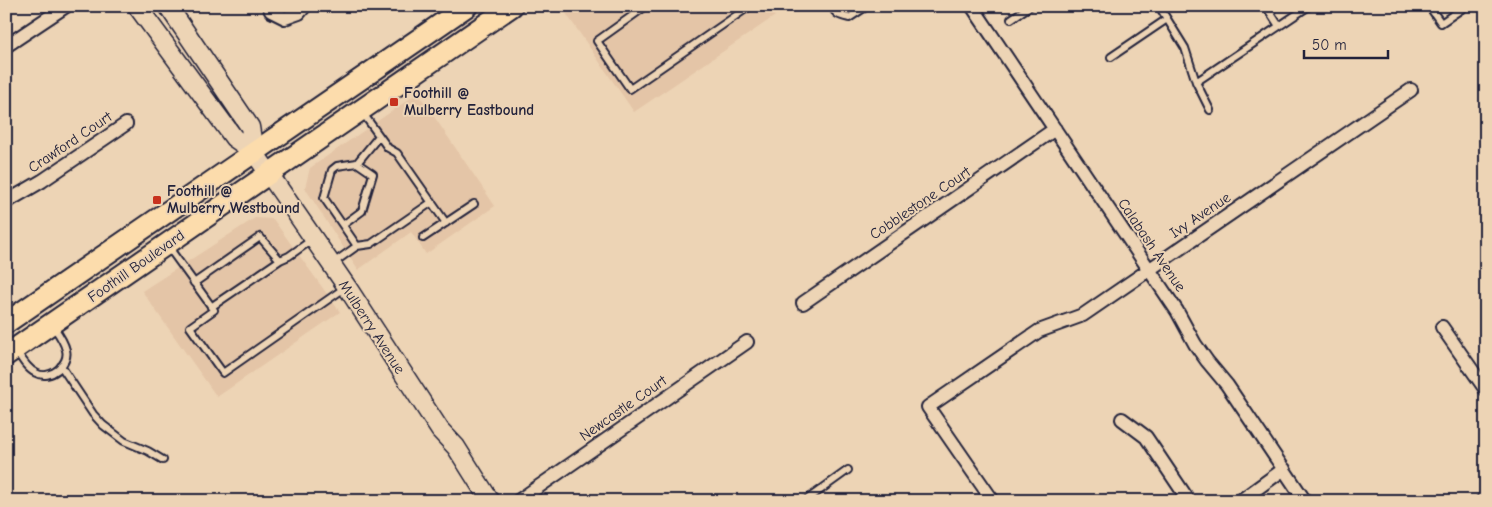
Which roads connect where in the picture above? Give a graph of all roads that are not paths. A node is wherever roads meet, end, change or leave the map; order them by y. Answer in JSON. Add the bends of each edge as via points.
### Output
{"nodes":[{"id":1,"x":66,"y":6,"type":"edge"},
{"id":2,"x":137,"y":6,"type":"edge"},
{"id":3,"x":168,"y":6,"type":"edge"},
{"id":4,"x":269,"y":6,"type":"edge"},
{"id":5,"x":305,"y":6,"type":"edge"},
{"id":6,"x":466,"y":6,"type":"edge"},
{"id":7,"x":512,"y":6,"type":"edge"},
{"id":8,"x":646,"y":6,"type":"edge"},
{"id":9,"x":750,"y":6,"type":"edge"},
{"id":10,"x":832,"y":6,"type":"edge"},
{"id":11,"x":867,"y":6,"type":"edge"},
{"id":12,"x":972,"y":6,"type":"edge"},
{"id":13,"x":1030,"y":6,"type":"edge"},
{"id":14,"x":1159,"y":6,"type":"edge"},
{"id":15,"x":1266,"y":6,"type":"edge"},
{"id":16,"x":1308,"y":6,"type":"edge"},
{"id":17,"x":1429,"y":6,"type":"edge"},
{"id":18,"x":1466,"y":6,"type":"edge"},
{"id":19,"x":1011,"y":19,"type":"dead end"},
{"id":20,"x":1167,"y":19,"type":"junction"},
{"id":21,"x":1279,"y":26,"type":"junction"},
{"id":22,"x":6,"y":46,"type":"edge"},
{"id":23,"x":1111,"y":57,"type":"dead end"},
{"id":24,"x":1196,"y":82,"type":"junction"},
{"id":25,"x":1411,"y":90,"type":"dead end"},
{"id":26,"x":361,"y":110,"type":"junction"},
{"id":27,"x":1210,"y":110,"type":"dead end"},
{"id":28,"x":126,"y":124,"type":"dead end"},
{"id":29,"x":1055,"y":129,"type":"junction"},
{"id":30,"x":379,"y":136,"type":"junction"},
{"id":31,"x":254,"y":152,"type":"junction"},
{"id":32,"x":357,"y":163,"type":"junction"},
{"id":33,"x":270,"y":174,"type":"junction"},
{"id":34,"x":6,"y":202,"type":"edge"},
{"id":35,"x":432,"y":202,"type":"junction"},
{"id":36,"x":474,"y":204,"type":"dead end"},
{"id":37,"x":446,"y":223,"type":"junction"},
{"id":38,"x":343,"y":226,"type":"junction"},
{"id":39,"x":424,"y":238,"type":"dead end"},
{"id":40,"x":314,"y":239,"type":"junction"},
{"id":41,"x":166,"y":244,"type":"junction"},
{"id":42,"x":357,"y":246,"type":"junction"},
{"id":43,"x":280,"y":260,"type":"junction"},
{"id":44,"x":331,"y":265,"type":"junction"},
{"id":45,"x":1149,"y":270,"type":"junction"},
{"id":46,"x":194,"y":283,"type":"junction"},
{"id":47,"x":347,"y":287,"type":"junction"},
{"id":48,"x":803,"y":303,"type":"dead end"},
{"id":49,"x":211,"y":306,"type":"junction"},
{"id":50,"x":6,"y":323,"type":"edge"},
{"id":51,"x":51,"y":324,"type":"junction"},
{"id":52,"x":1442,"y":327,"type":"dead end"},
{"id":53,"x":747,"y":342,"type":"dead end"},
{"id":54,"x":11,"y":352,"type":"edge"},
{"id":55,"x":61,"y":366,"type":"junction"},
{"id":56,"x":1486,"y":390,"type":"edge"},
{"id":57,"x":1122,"y":419,"type":"dead end"},
{"id":58,"x":163,"y":460,"type":"dead end"},
{"id":59,"x":1284,"y":469,"type":"junction"},
{"id":60,"x":848,"y":470,"type":"dead end"},
{"id":61,"x":1486,"y":498,"type":"edge"},
{"id":62,"x":490,"y":501,"type":"edge"},
{"id":63,"x":518,"y":501,"type":"edge"},
{"id":64,"x":806,"y":501,"type":"edge"},
{"id":65,"x":993,"y":501,"type":"edge"},
{"id":66,"x":1189,"y":501,"type":"edge"},
{"id":67,"x":1240,"y":501,"type":"edge"},
{"id":68,"x":1305,"y":501,"type":"edge"},
{"id":69,"x":1482,"y":501,"type":"edge"}],
"edges":[{"from":1,"to":22,"type":"street"},
{"from":2,"to":31,"type":"street","name":"Mulberry Avenue","via":[[234,138]]},
{"from":3,"to":31,"type":"street","name":"Mulberry Avenue","via":[[250,127]]},
{"from":4,"to":5,"type":"street","via":[[271,12],[285,18],[299,13]]},
{"from":6,"to":31,"type":"main road","name":"Foothill Boulevard"},
{"from":7,"to":26,"type":"main road","name":"Foothill Boulevard"},
{"from":8,"to":9,"type":"lane","via":[[597,41],[630,89]]},
{"from":10,"to":11,"type":"lane","via":[[834,12],[849,18]]},
{"from":12,"to":29,"type":"street","name":"Calabash Avenue"},
{"from":13,"to":19,"type":"lane"},
{"from":14,"to":20,"type":"lane"},
{"from":15,"to":21,"type":"lane"},
{"from":16,"to":21,"type":"lane"},
{"from":17,"to":18,"type":"lane","via":[[1441,24]]},
{"from":20,"to":23,"type":"lane"},
{"from":20,"to":24,"type":"lane","via":[[1185,48]]},
{"from":21,"to":24,"type":"lane"},
{"from":24,"to":27,"type":"lane"},
{"from":25,"to":45,"type":"street","name":"Ivy Avenue"},
{"from":26,"to":30,"type":"lane"},
{"from":26,"to":33,"type":"main road","name":"Foothill Boulevard"},
{"from":28,"to":34,"type":"street","name":"Crawford Court","via":[[42,182]]},
{"from":29,"to":45,"type":"street","name":"Calabash Avenue"},
{"from":29,"to":48,"type":"street","name":"Cobblestone Court"},
{"from":30,"to":32,"type":"lane"},
{"from":30,"to":35,"type":"lane","via":[[388,148],[397,153]]},
{"from":31,"to":33,"type":"street","name":"Mulberry Avenue"},
{"from":31,"to":50,"type":"main road","name":"Foothill Boulevard"},
{"from":32,"to":38,"type":"lane","via":[[373,174],[362,211]]},
{"from":32,"to":38,"type":"lane","via":[[337,166],[332,170],[324,198]]},
{"from":33,"to":40,"type":"street","name":"Mulberry Avenue"},
{"from":33,"to":41,"type":"main road","name":"Foothill Boulevard"},
{"from":35,"to":37,"type":"lane"},
{"from":35,"to":42,"type":"lane","via":[[371,244]]},
{"from":36,"to":37,"type":"lane"},
{"from":37,"to":39,"type":"lane"},
{"from":38,"to":42,"type":"lane"},
{"from":40,"to":43,"type":"lane"},
{"from":40,"to":44,"type":"street","name":"Mulberry Avenue"},
{"from":41,"to":46,"type":"lane"},
{"from":41,"to":51,"type":"main road","name":"Foothill Boulevard"},
{"from":42,"to":44,"type":"lane"},
{"from":43,"to":46,"type":"lane","via":[[260,236]]},
{"from":43,"to":49,"type":"lane"},
{"from":44,"to":47,"type":"street","name":"Mulberry Avenue"},
{"from":45,"to":59,"type":"street","name":"Calabash Avenue","via":[[1195,344]]},
{"from":45,"to":65,"type":"street","name":"Ivy Avenue","via":[[1083,315],[1039,331],[928,407]]},
{"from":46,"to":49,"type":"lane"},
{"from":47,"to":49,"type":"lane","via":[[223,373],[190,327],[214,310]]},
{"from":47,"to":62,"type":"street","name":"Mulberry Avenue"},
{"from":51,"to":54,"type":"main road","name":"Foothill Boulevard"},
{"from":51,"to":55,"type":"lane","via":[[67,352]]},
{"from":52,"to":56,"type":"street"},
{"from":53,"to":63,"type":"street","name":"Newcastle Court"},
{"from":54,"to":55,"type":"lane","via":[[38,375],[44,376]]},
{"from":55,"to":58,"type":"lane","via":[[103,425],[124,442]]},
{"from":57,"to":66,"type":"street","via":[[1146,436]]},
{"from":59,"to":67,"type":"street"},
{"from":59,"to":68,"type":"street","name":"Calabash Avenue"},
{"from":60,"to":64,"type":"lane"},
{"from":61,"to":69,"type":"street"}]}
